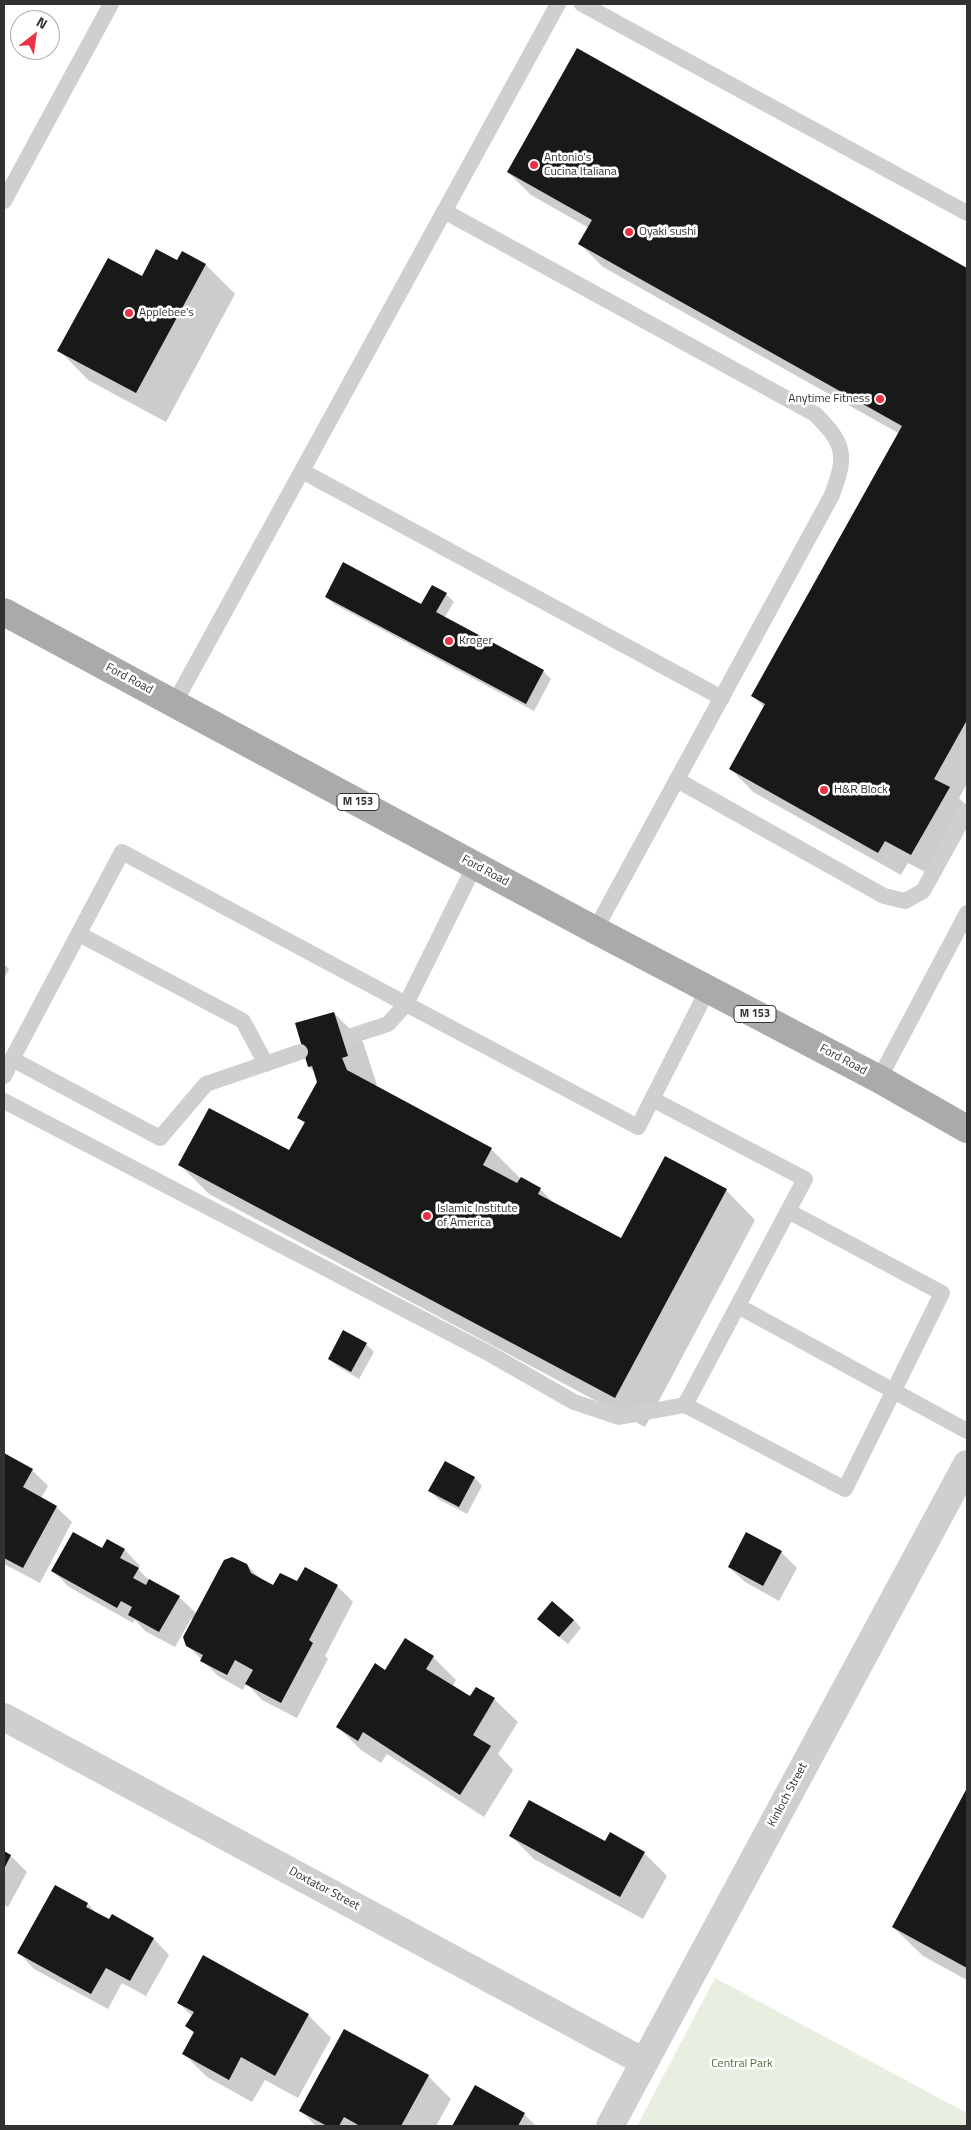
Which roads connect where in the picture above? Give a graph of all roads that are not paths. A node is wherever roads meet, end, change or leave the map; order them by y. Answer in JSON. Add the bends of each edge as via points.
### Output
{"nodes":[{"id":1,"x":111,"y":4,"type":"edge"},
{"id":2,"x":558,"y":4,"type":"edge"},
{"id":3,"x":582,"y":4,"type":"edge"},
{"id":4,"x":4,"y":201,"type":"edge"},
{"id":5,"x":444,"y":212,"type":"junction"},
{"id":6,"x":967,"y":213,"type":"edge"},
{"id":7,"x":302,"y":471,"type":"junction"},
{"id":8,"x":4,"y":612,"type":"edge"},
{"id":9,"x":722,"y":698,"type":"junction"},
{"id":10,"x":174,"y":704,"type":"junction"},
{"id":11,"x":677,"y":780,"type":"junction"},
{"id":12,"x":967,"y":810,"type":"edge"},
{"id":13,"x":475,"y":865,"type":"junction"},
{"id":14,"x":967,"y":913,"type":"edge"},
{"id":15,"x":595,"y":930,"type":"junction"},
{"id":16,"x":79,"y":934,"type":"junction"},
{"id":17,"x":962,"y":935,"type":"edge"},
{"id":18,"x":708,"y":989,"type":"junction"},
{"id":19,"x":406,"y":1004,"type":"junction"},
{"id":20,"x":350,"y":1036,"type":"dead end"},
{"id":21,"x":300,"y":1052,"type":"dead end"},
{"id":22,"x":12,"y":1060,"type":"junction"},
{"id":23,"x":266,"y":1064,"type":"junction"},
{"id":24,"x":4,"y":1076,"type":"edge"},
{"id":25,"x":879,"y":1079,"type":"junction"},
{"id":26,"x":652,"y":1099,"type":"junction"},
{"id":27,"x":4,"y":1101,"type":"edge"},
{"id":28,"x":967,"y":1129,"type":"edge"},
{"id":29,"x":788,"y":1211,"type":"junction"},
{"id":30,"x":738,"y":1306,"type":"junction"},
{"id":31,"x":893,"y":1392,"type":"junction"},
{"id":32,"x":685,"y":1406,"type":"junction"},
{"id":33,"x":967,"y":1430,"type":"edge"},
{"id":34,"x":967,"y":1464,"type":"edge"},
{"id":35,"x":4,"y":1717,"type":"edge"},
{"id":36,"x":644,"y":2062,"type":"junction"},
{"id":37,"x":610,"y":2126,"type":"edge"}],
"edges":[{"from":1,"to":4,"type":"lane"},
{"from":2,"to":5,"type":"lane"},
{"from":3,"to":6,"type":"lane"},
{"from":5,"to":7,"type":"lane"},
{"from":5,"to":9,"type":"lane","via":[[815,414],[832,430],[841,450],[840,473],[832,495]]},
{"from":7,"to":9,"type":"lane"},
{"from":7,"to":10,"type":"lane"},
{"from":8,"to":10,"type":"main road","name":"Ford Road","number":"M 153"},
{"from":9,"to":11,"type":"lane"},
{"from":10,"to":13,"type":"main road","name":"Ford Road","number":"M 153"},
{"from":11,"to":12,"type":"lane","via":[[884,896],[906,901],[923,892]]},
{"from":11,"to":15,"type":"lane"},
{"from":13,"to":15,"type":"main road","name":"Ford Road","number":"M 153"},
{"from":13,"to":19,"type":"lane"},
{"from":14,"to":17,"type":"lane"},
{"from":15,"to":18,"type":"main road","name":"Ford Road","number":"M 153"},
{"from":16,"to":19,"type":"lane","via":[[122,852]]},
{"from":16,"to":22,"type":"lane"},
{"from":16,"to":23,"type":"lane","via":[[243,1021]]},
{"from":17,"to":25,"type":"lane"},
{"from":18,"to":25,"type":"main road","name":"Ford Road","number":"M 153"},
{"from":18,"to":26,"type":"lane"},
{"from":19,"to":20,"type":"lane","via":[[388,1024]]},
{"from":19,"to":26,"type":"lane","via":[[638,1127]]},
{"from":21,"to":23,"type":"lane"},
{"from":22,"to":23,"type":"lane","via":[[160,1138],[206,1084]]},
{"from":22,"to":24,"type":"lane"},
{"from":25,"to":28,"type":"main road","name":"Ford Road","number":"M 153"},
{"from":26,"to":29,"type":"lane","via":[[805,1179]]},
{"from":27,"to":32,"type":"lane","via":[[490,1354],[574,1402],[619,1417]]},
{"from":29,"to":30,"type":"lane"},
{"from":29,"to":31,"type":"lane","via":[[942,1293]]},
{"from":30,"to":31,"type":"lane"},
{"from":30,"to":32,"type":"lane"},
{"from":31,"to":32,"type":"lane","via":[[845,1488]]},
{"from":31,"to":33,"type":"lane"},
{"from":34,"to":36,"type":"street","name":"Kinloch Street"},
{"from":35,"to":36,"type":"street","name":"Doxtator Street"},
{"from":36,"to":37,"type":"street","name":"Kinloch Street"}]}
